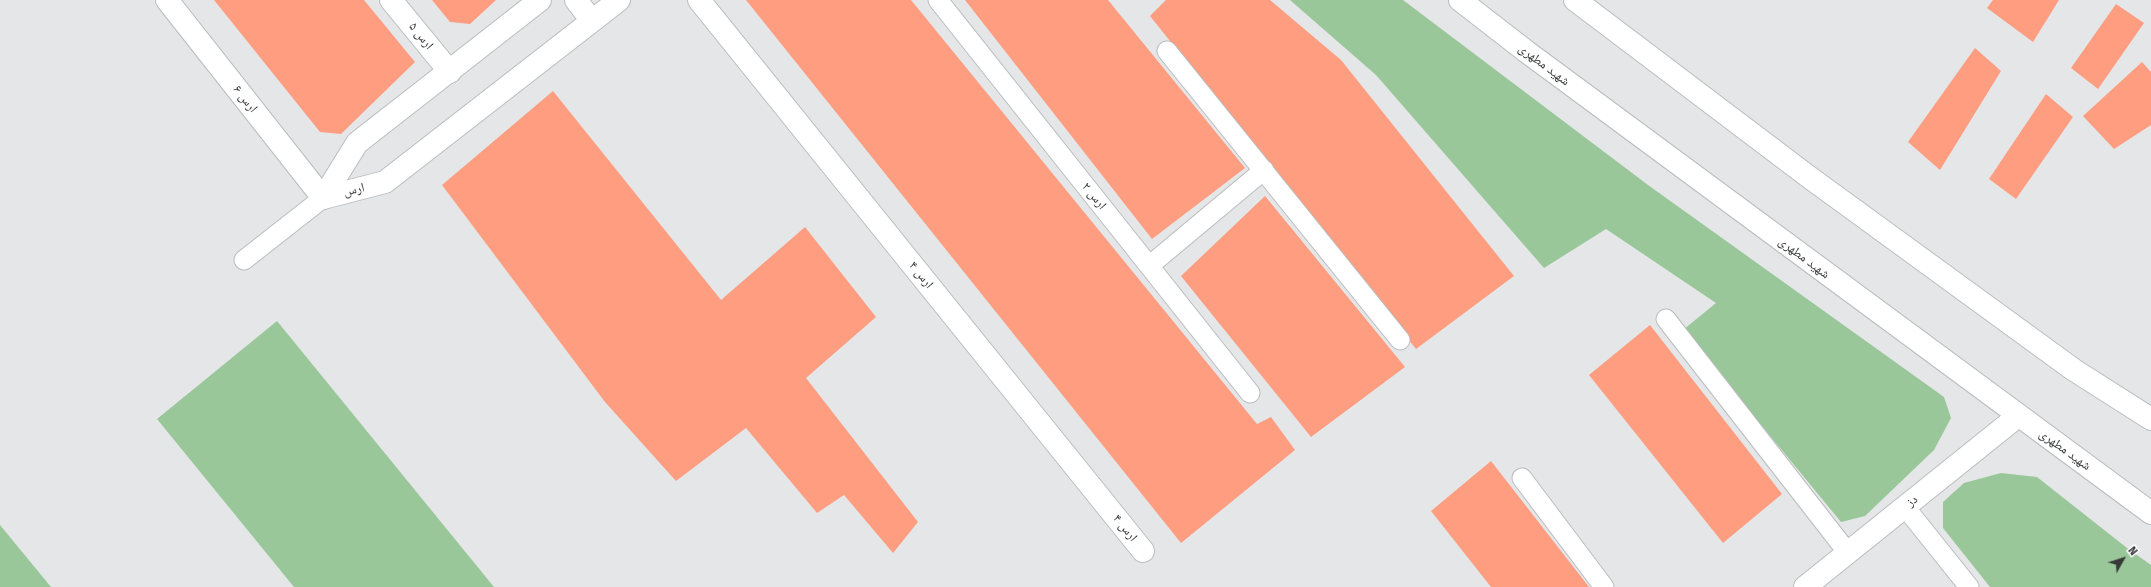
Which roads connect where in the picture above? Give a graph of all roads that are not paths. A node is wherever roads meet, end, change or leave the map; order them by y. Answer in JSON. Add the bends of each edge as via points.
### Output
{"nodes":[{"id":1,"x":167,"y":0,"type":"edge"},
{"id":2,"x":391,"y":0,"type":"edge"},
{"id":3,"x":540,"y":0,"type":"edge"},
{"id":4,"x":576,"y":0,"type":"edge"},
{"id":5,"x":619,"y":0,"type":"edge"},
{"id":6,"x":699,"y":0,"type":"edge"},
{"id":7,"x":938,"y":0,"type":"edge"},
{"id":8,"x":1460,"y":0,"type":"edge"},
{"id":9,"x":1575,"y":0,"type":"edge"},
{"id":10,"x":592,"y":21,"type":"junction"},
{"id":11,"x":1167,"y":51,"type":"dead end"},
{"id":12,"x":450,"y":72,"type":"junction"},
{"id":13,"x":1264,"y":170,"type":"junction"},
{"id":14,"x":323,"y":198,"type":"junction"},
{"id":15,"x":244,"y":260,"type":"dead end"},
{"id":16,"x":1149,"y":266,"type":"junction"},
{"id":17,"x":1666,"y":319,"type":"dead end"},
{"id":18,"x":1400,"y":340,"type":"dead end"},
{"id":19,"x":1250,"y":393,"type":"dead end"},
{"id":20,"x":2018,"y":416,"type":"junction"},
{"id":21,"x":2151,"y":419,"type":"edge"},
{"id":22,"x":1522,"y":478,"type":"dead end"},
{"id":23,"x":1905,"y":507,"type":"junction"},
{"id":24,"x":2151,"y":513,"type":"edge"},
{"id":25,"x":1143,"y":551,"type":"dead end"},
{"id":26,"x":1848,"y":553,"type":"junction"},
{"id":27,"x":1604,"y":587,"type":"edge"},
{"id":28,"x":1805,"y":587,"type":"edge"},
{"id":29,"x":1969,"y":587,"type":"edge"}],
"edges":[{"from":1,"to":14,"type":"street","name":"ارس ۶"},
{"from":2,"to":12,"type":"street","name":"ارس ۵"},
{"from":3,"to":12,"type":"street","name":"ارس"},
{"from":4,"to":10,"type":"street"},
{"from":5,"to":10,"type":"street","name":"ارس"},
{"from":6,"to":25,"type":"street","name":"ارس ۴"},
{"from":7,"to":16,"type":"lane","name":"ارس ۲"},
{"from":8,"to":20,"type":"street","name":"شهید مطهری"},
{"from":9,"to":21,"type":"street","via":[[1815,182],[2074,370]]},
{"from":10,"to":14,"type":"street","name":"ارس","via":[[385,182]]},
{"from":11,"to":13,"type":"lane"},
{"from":12,"to":14,"type":"street","name":"ارس","via":[[357,143]]},
{"from":13,"to":16,"type":"lane"},
{"from":13,"to":18,"type":"lane"},
{"from":14,"to":15,"type":"lane"},
{"from":16,"to":19,"type":"lane","name":"ارس ۲"},
{"from":17,"to":26,"type":"lane"},
{"from":20,"to":23,"type":"street","name":"دز"},
{"from":20,"to":24,"type":"street","name":"شهید مطهری"},
{"from":22,"to":27,"type":"lane"},
{"from":23,"to":26,"type":"street","name":"دز"},
{"from":23,"to":29,"type":"lane"},
{"from":26,"to":28,"type":"street","name":"دز"}]}
